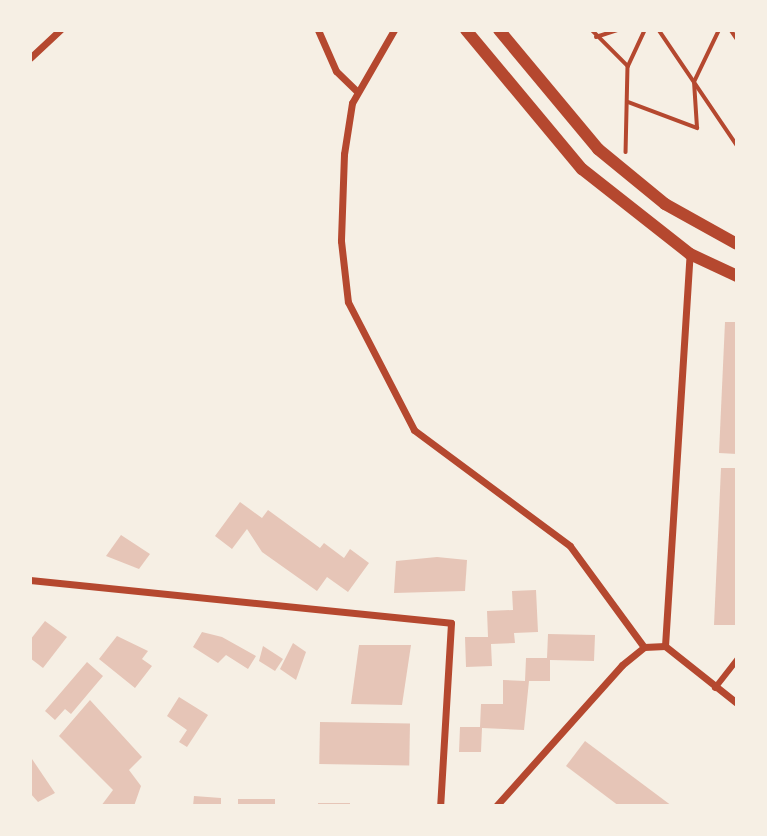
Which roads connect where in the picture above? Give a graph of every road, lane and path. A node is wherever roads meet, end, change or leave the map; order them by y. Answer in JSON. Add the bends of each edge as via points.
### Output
{"nodes":[{"id":1,"x":60,"y":30,"type":"edge"},
{"id":2,"x":318,"y":30,"type":"edge"},
{"id":3,"x":394,"y":30,"type":"edge"},
{"id":4,"x":466,"y":30,"type":"edge"},
{"id":5,"x":499,"y":30,"type":"edge"},
{"id":6,"x":592,"y":30,"type":"edge"},
{"id":7,"x":617,"y":30,"type":"edge"},
{"id":8,"x":645,"y":30,"type":"edge"},
{"id":9,"x":659,"y":30,"type":"edge"},
{"id":10,"x":719,"y":30,"type":"edge"},
{"id":11,"x":731,"y":30,"type":"edge"},
{"id":12,"x":596,"y":37,"type":"junction"},
{"id":13,"x":737,"y":39,"type":"edge"},
{"id":14,"x":30,"y":58,"type":"edge"},
{"id":15,"x":628,"y":66,"type":"junction"},
{"id":16,"x":694,"y":82,"type":"junction"},
{"id":17,"x":358,"y":92,"type":"junction"},
{"id":18,"x":628,"y":102,"type":"junction"},
{"id":19,"x":737,"y":145,"type":"edge"},
{"id":20,"x":625,"y":172,"type":"junction"},
{"id":21,"x":737,"y":244,"type":"edge"},
{"id":22,"x":690,"y":254,"type":"junction"},
{"id":23,"x":737,"y":276,"type":"edge"},
{"id":24,"x":30,"y":579,"type":"edge"},
{"id":25,"x":664,"y":646,"type":"junction"},
{"id":26,"x":644,"y":647,"type":"junction"},
{"id":27,"x":737,"y":660,"type":"edge"},
{"id":28,"x":715,"y":689,"type":"junction"},
{"id":29,"x":737,"y":703,"type":"edge"},
{"id":30,"x":440,"y":806,"type":"edge"},
{"id":31,"x":496,"y":806,"type":"edge"}],
"edges":[{"from":1,"to":14,"type":"street"},
{"from":2,"to":17,"type":"street","via":[[336,71]]},
{"from":3,"to":17,"type":"street"},
{"from":4,"to":22,"type":"street","via":[[549,136]]},
{"from":5,"to":20,"type":"street","via":[[565,116]]},
{"from":6,"to":12,"type":"path"},
{"from":7,"to":12,"type":"path"},
{"from":8,"to":15,"type":"path"},
{"from":9,"to":16,"type":"path"},
{"from":10,"to":16,"type":"path"},
{"from":11,"to":13,"type":"path"},
{"from":12,"to":15,"type":"path"},
{"from":15,"to":18,"type":"path"},
{"from":16,"to":18,"type":"path","via":[[697,128]]},
{"from":16,"to":19,"type":"path"},
{"from":17,"to":26,"type":"street","via":[[344,153],[341,241],[348,302],[380,376],[414,430],[570,546]]},
{"from":18,"to":20,"type":"path"},
{"from":20,"to":21,"type":"street","via":[[665,204]]},
{"from":22,"to":23,"type":"street"},
{"from":22,"to":25,"type":"street"},
{"from":24,"to":30,"type":"street","via":[[451,623]]},
{"from":25,"to":26,"type":"street"},
{"from":25,"to":28,"type":"street"},
{"from":26,"to":31,"type":"street"},
{"from":27,"to":28,"type":"street"},
{"from":28,"to":29,"type":"street"}]}
